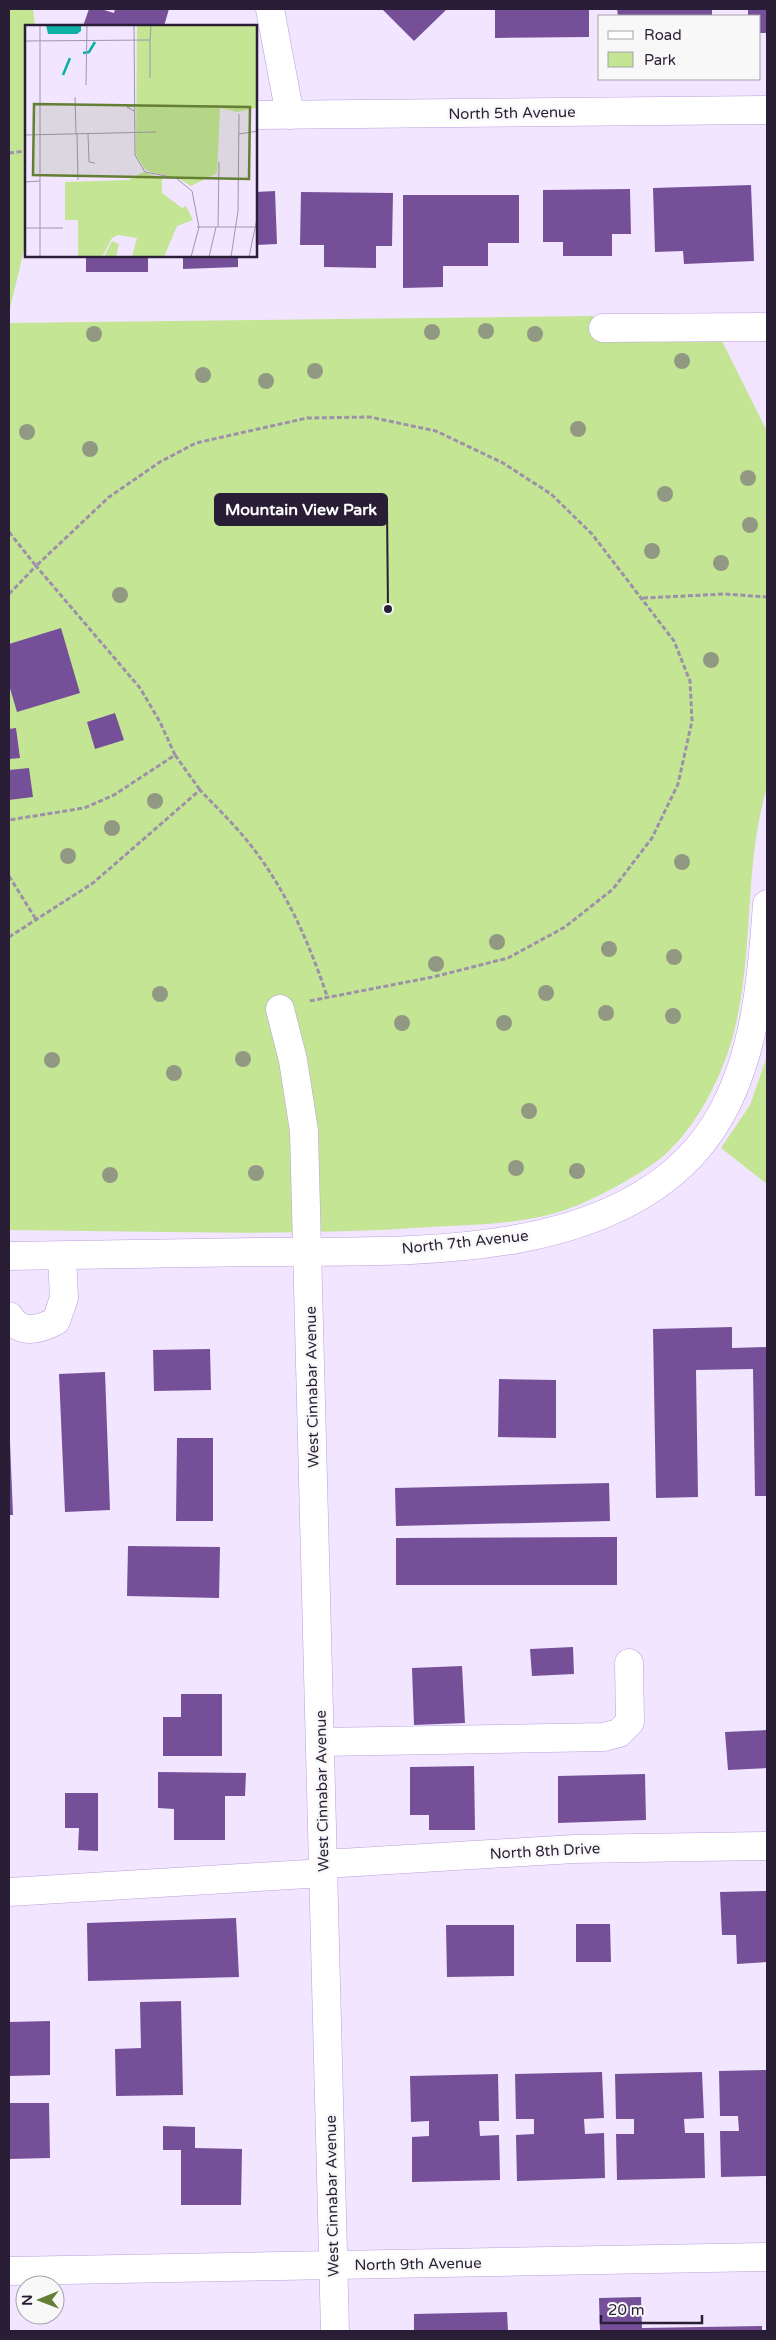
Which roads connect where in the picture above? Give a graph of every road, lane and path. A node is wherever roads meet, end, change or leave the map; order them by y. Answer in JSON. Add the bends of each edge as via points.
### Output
{"nodes":[{"id":1,"x":270,"y":9,"type":"edge"},
{"id":2,"x":767,"y":110,"type":"edge"},
{"id":3,"x":258,"y":115,"type":"edge"},
{"id":4,"x":290,"y":115,"type":"junction"},
{"id":5,"x":25,"y":151,"type":"edge"},
{"id":6,"x":9,"y":153,"type":"edge"},
{"id":7,"x":767,"y":327,"type":"edge"},
{"id":8,"x":603,"y":328,"type":"dead end"},
{"id":9,"x":9,"y":532,"type":"edge"},
{"id":10,"x":36,"y":566,"type":"junction"},
{"id":11,"x":9,"y":594,"type":"edge"},
{"id":12,"x":767,"y":597,"type":"edge"},
{"id":13,"x":642,"y":598,"type":"junction"},
{"id":14,"x":175,"y":755,"type":"junction"},
{"id":15,"x":200,"y":790,"type":"junction"},
{"id":16,"x":9,"y":820,"type":"edge"},
{"id":17,"x":9,"y":876,"type":"edge"},
{"id":18,"x":767,"y":904,"type":"edge"},
{"id":19,"x":37,"y":921,"type":"junction"},
{"id":20,"x":9,"y":938,"type":"edge"},
{"id":21,"x":327,"y":996,"type":"junction"},
{"id":22,"x":292,"y":1006,"type":"joint"},
{"id":23,"x":308,"y":1252,"type":"junction"},
{"id":24,"x":9,"y":1256,"type":"edge"},
{"id":25,"x":62,"y":1256,"type":"junction"},
{"id":26,"x":9,"y":1316,"type":"edge"},
{"id":27,"x":629,"y":1663,"type":"dead end"},
{"id":28,"x":321,"y":1742,"type":"junction"},
{"id":29,"x":767,"y":1846,"type":"edge"},
{"id":30,"x":324,"y":1869,"type":"junction"},
{"id":31,"x":9,"y":1892,"type":"edge"},
{"id":32,"x":767,"y":2258,"type":"edge"},
{"id":33,"x":333,"y":2265,"type":"junction"},
{"id":34,"x":9,"y":2271,"type":"edge"},
{"id":35,"x":335,"y":2331,"type":"edge"}],
"edges":[{"from":1,"to":4,"type":"street"},
{"from":2,"to":4,"type":"street","name":"North 5th Avenue"},
{"from":3,"to":4,"type":"street","name":"North 5th Avenue"},
{"from":5,"to":6,"type":"path"},
{"from":7,"to":8,"type":"street"},
{"from":9,"to":10,"type":"path"},
{"from":10,"to":11,"type":"path"},
{"from":10,"to":13,"type":"path","via":[[109,497],[160,462],[196,443],[307,418],[370,417],[436,430],[503,464],[551,494],[592,534]]},
{"from":10,"to":14,"type":"path","via":[[140,688]]},
{"from":12,"to":13,"type":"path","via":[[725,594]]},
{"from":13,"to":21,"type":"path","via":[[674,641],[690,681],[692,721],[678,784],[652,838],[613,890],[565,927],[508,958],[433,977]]},
{"from":14,"to":15,"type":"path"},
{"from":14,"to":16,"type":"path","via":[[114,795],[84,808]]},
{"from":15,"to":19,"type":"path","via":[[93,883]]},
{"from":15,"to":21,"type":"path","via":[[249,843],[286,897]]},
{"from":17,"to":19,"type":"path"},
{"from":18,"to":23,"type":"street","name":"North 7th Avenue","via":[[751,1036],[736,1084],[697,1149],[648,1192],[608,1213],[525,1237],[442,1248]]},
{"from":19,"to":20,"type":"path"},
{"from":21,"to":22,"type":"path"},
{"from":22,"to":23,"type":"street","name":"West Cinnabar Avenue","via":[[293,1060],[304,1131]]},
{"from":23,"to":25,"type":"street","name":"North 7th Avenue"},
{"from":23,"to":28,"type":"street","name":"West Cinnabar Avenue"},
{"from":24,"to":25,"type":"street","name":"North 7th Avenue"},
{"from":25,"to":26,"type":"street","via":[[64,1298],[56,1321],[43,1328],[25,1330],[14,1325]]},
{"from":27,"to":28,"type":"street","via":[[630,1722],[619,1733],[604,1737]]},
{"from":28,"to":30,"type":"street","name":"West Cinnabar Avenue"},
{"from":29,"to":30,"type":"street","name":"North 8th Drive","via":[[574,1849]]},
{"from":30,"to":31,"type":"street","name":"North 8th Drive"},
{"from":30,"to":33,"type":"street","name":"West Cinnabar Avenue"},
{"from":32,"to":33,"type":"street","name":"North 9th Avenue"},
{"from":33,"to":34,"type":"street","name":"North 9th Avenue"},
{"from":33,"to":35,"type":"street","name":"West Cinnabar Avenue"}]}
